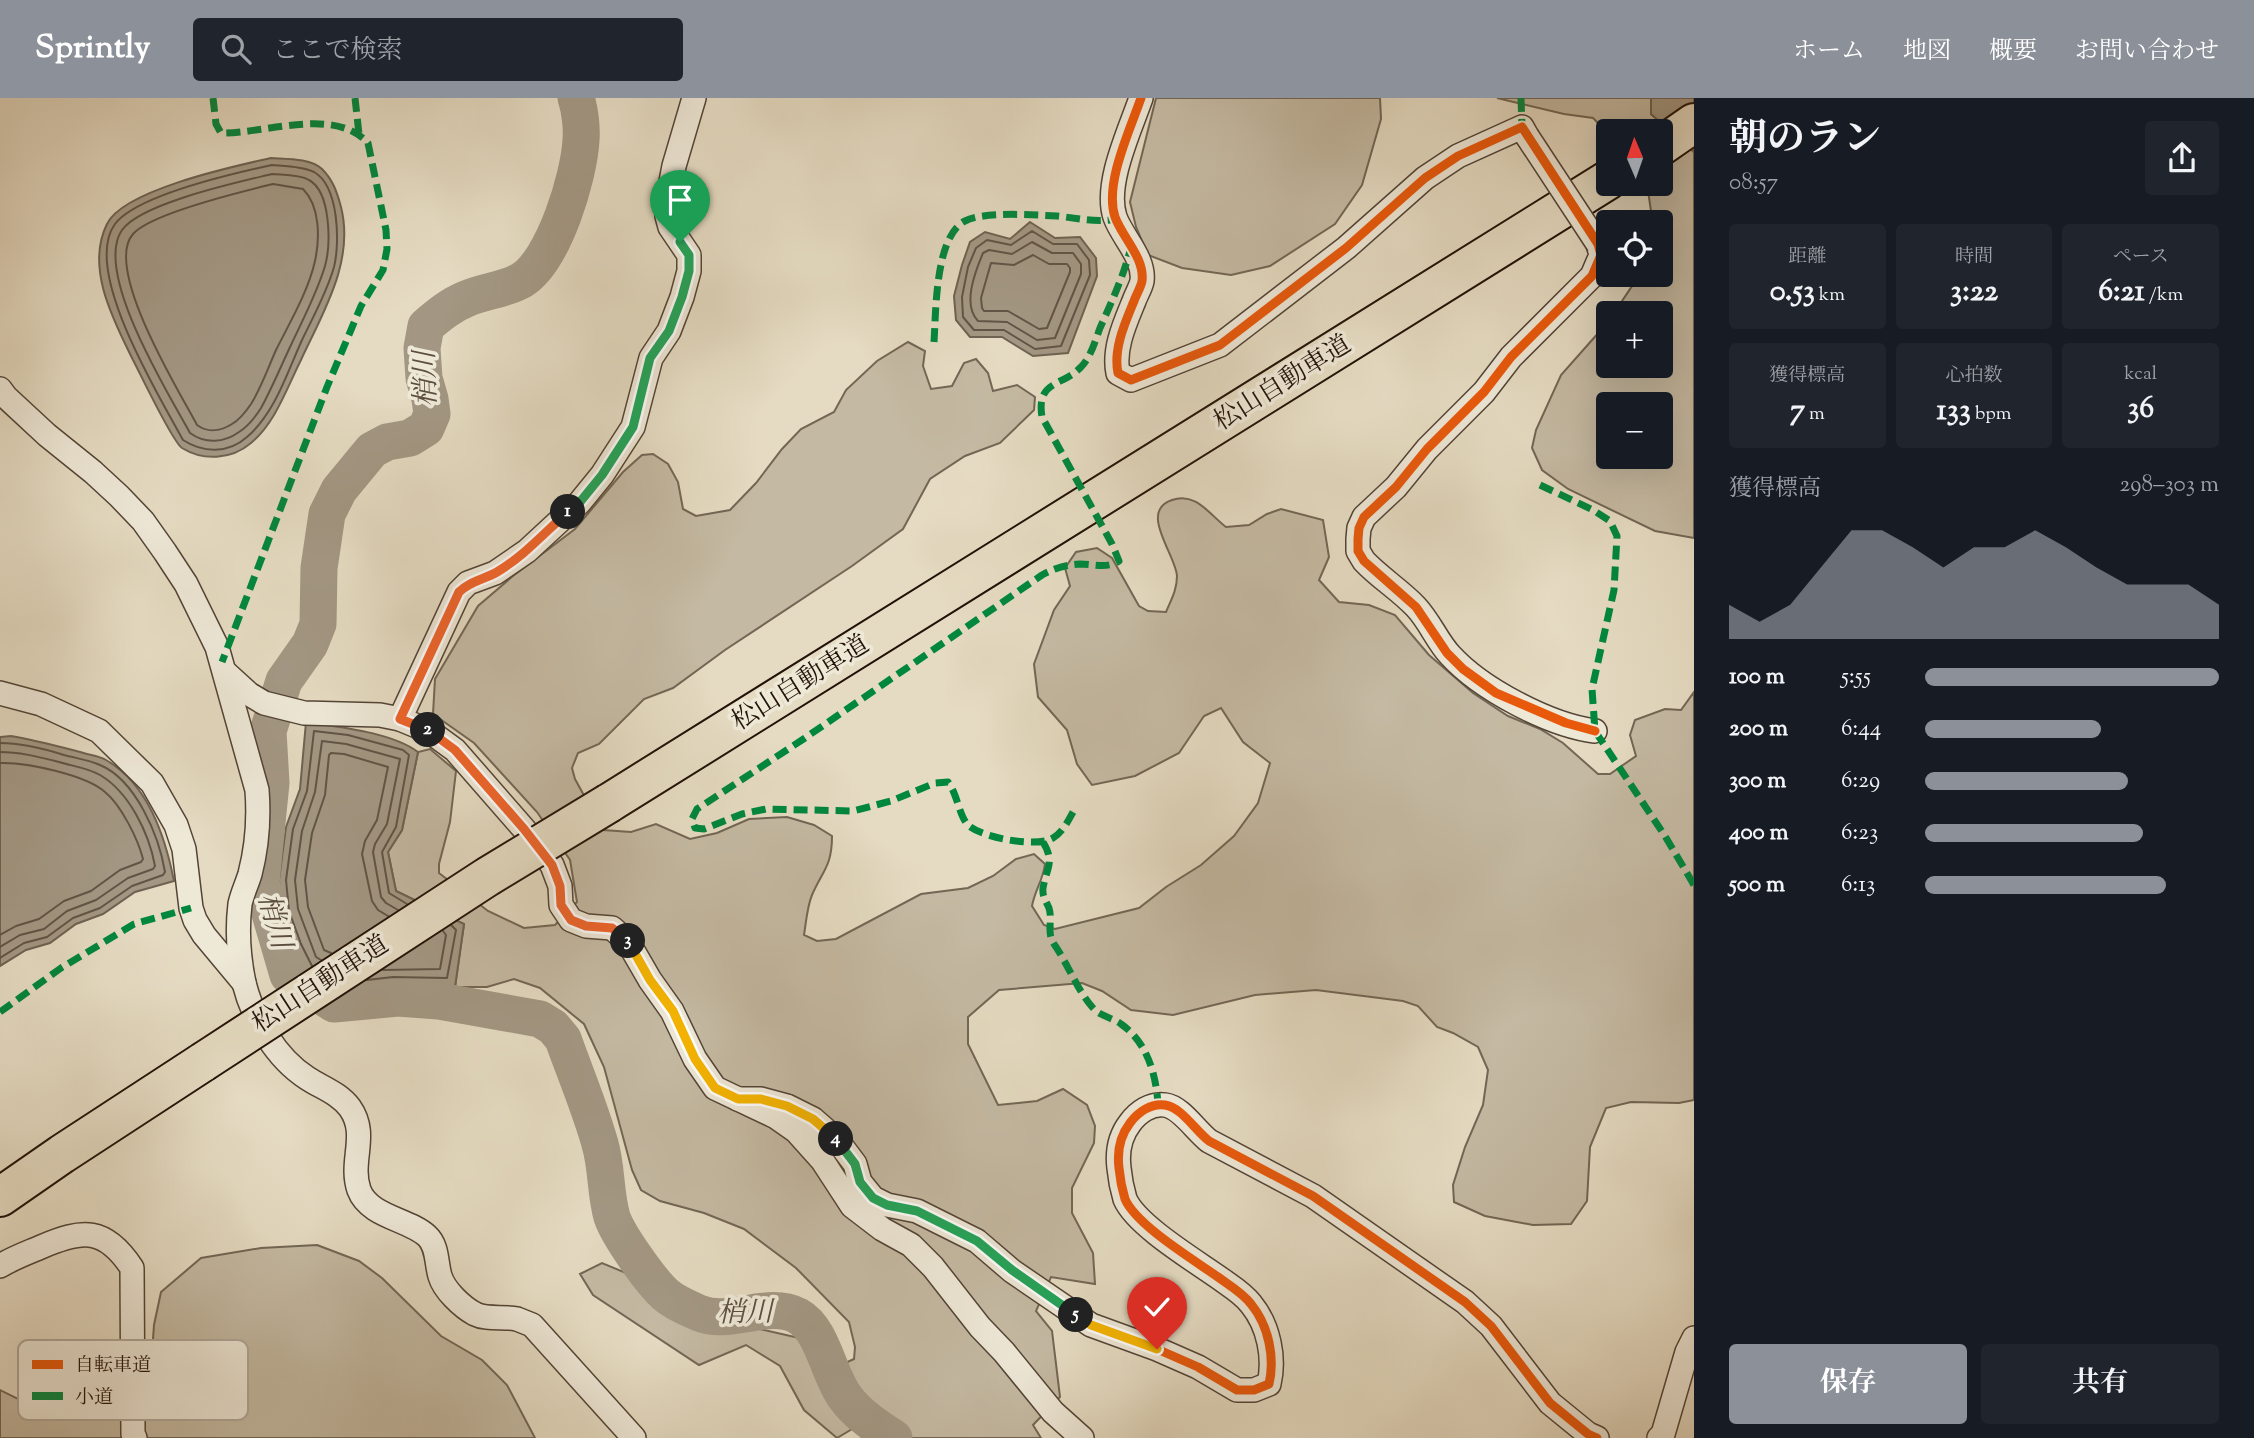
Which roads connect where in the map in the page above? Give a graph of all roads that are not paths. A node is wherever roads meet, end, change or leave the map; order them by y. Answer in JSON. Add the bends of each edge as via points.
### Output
{"nodes":[{"id":1,"x":694,"y":98,"type":"edge"},
{"id":2,"x":1141,"y":98,"type":"edge"},
{"id":3,"x":1694,"y":123,"type":"edge"},
{"id":4,"x":1673,"y":138,"type":"edge"},
{"id":5,"x":1596,"y":187,"type":"edge"},
{"id":6,"x":2,"y":394,"type":"edge"},
{"id":7,"x":226,"y":673,"type":"junction"},
{"id":8,"x":0,"y":693,"type":"edge"},
{"id":9,"x":400,"y":719,"type":"junction"},
{"id":10,"x":1595,"y":731,"type":"dead end"},
{"id":11,"x":244,"y":984,"type":"junction"},
{"id":12,"x":738,"y":1099,"type":"junction"},
{"id":13,"x":0,"y":1197,"type":"edge"},
{"id":14,"x":0,"y":1266,"type":"edge"},
{"id":15,"x":1694,"y":1338,"type":"edge"},
{"id":16,"x":132,"y":1340,"type":"edge"},
{"id":17,"x":133,"y":1420,"type":"edge"},
{"id":18,"x":135,"y":1438,"type":"edge"},
{"id":19,"x":635,"y":1438,"type":"edge"},
{"id":20,"x":1082,"y":1438,"type":"edge"},
{"id":21,"x":1597,"y":1438,"type":"edge"},
{"id":22,"x":1659,"y":1438,"type":"edge"}],
"edges":[{"from":1,"to":9,"type":"street","via":[[674,166],[667,216],[689,255],[689,271],[669,331],[650,358],[633,427],[580,502],[527,551],[459,592]]},
{"from":2,"to":10,"type":"street","bridge":true,"via":[[1112,193],[1116,219],[1137,258],[1142,279],[1115,359],[1118,373],[1131,380],[1220,345],[1346,248],[1425,178],[1458,156],[1522,127],[1601,255],[1592,276],[1364,517],[1359,551],[1364,561],[1416,607],[1463,669],[1496,693]]},
{"from":3,"to":4,"type":"highway"},
{"from":5,"to":13,"type":"highway","name":"松山自動車道","bridge":true,"via":[[475,884]]},
{"from":6,"to":7,"type":"street","via":[[143,521],[186,584]]},
{"from":7,"to":9,"type":"street","via":[[249,694],[281,708]]},
{"from":7,"to":11,"type":"street","via":[[258,804],[252,864],[240,902]]},
{"from":8,"to":11,"type":"street","via":[[99,731],[152,783],[184,849],[195,920]]},
{"from":9,"to":12,"type":"street","via":[[429,731],[455,750],[524,829],[552,865],[561,905],[571,920],[612,928],[628,942],[715,1088]]},
{"from":11,"to":19,"type":"street","via":[[272,1045],[286,1061],[339,1095],[351,1109],[360,1131],[355,1171],[359,1192],[392,1219],[429,1237],[440,1278],[456,1299],[476,1315],[531,1325]]},
{"from":12,"to":20,"type":"street","via":[[796,1131],[852,1206],[911,1245],[933,1267],[1053,1412]]},
{"from":12,"to":21,"type":"street","via":[[761,1099],[813,1119],[837,1140],[873,1198],[917,1211],[977,1241],[1091,1325],[1198,1367],[1237,1390],[1254,1390],[1269,1384],[1272,1371],[1271,1347],[1251,1304],[1136,1215],[1120,1180],[1119,1145],[1125,1130],[1143,1110],[1158,1104],[1174,1106],[1209,1141],[1313,1196],[1465,1302],[1491,1326],[1550,1403]]},
{"from":14,"to":16,"type":"street","via":[[65,1237],[102,1238],[120,1251],[132,1268]]},
{"from":15,"to":22,"type":"street"},
{"from":17,"to":18,"type":"street"}]}
